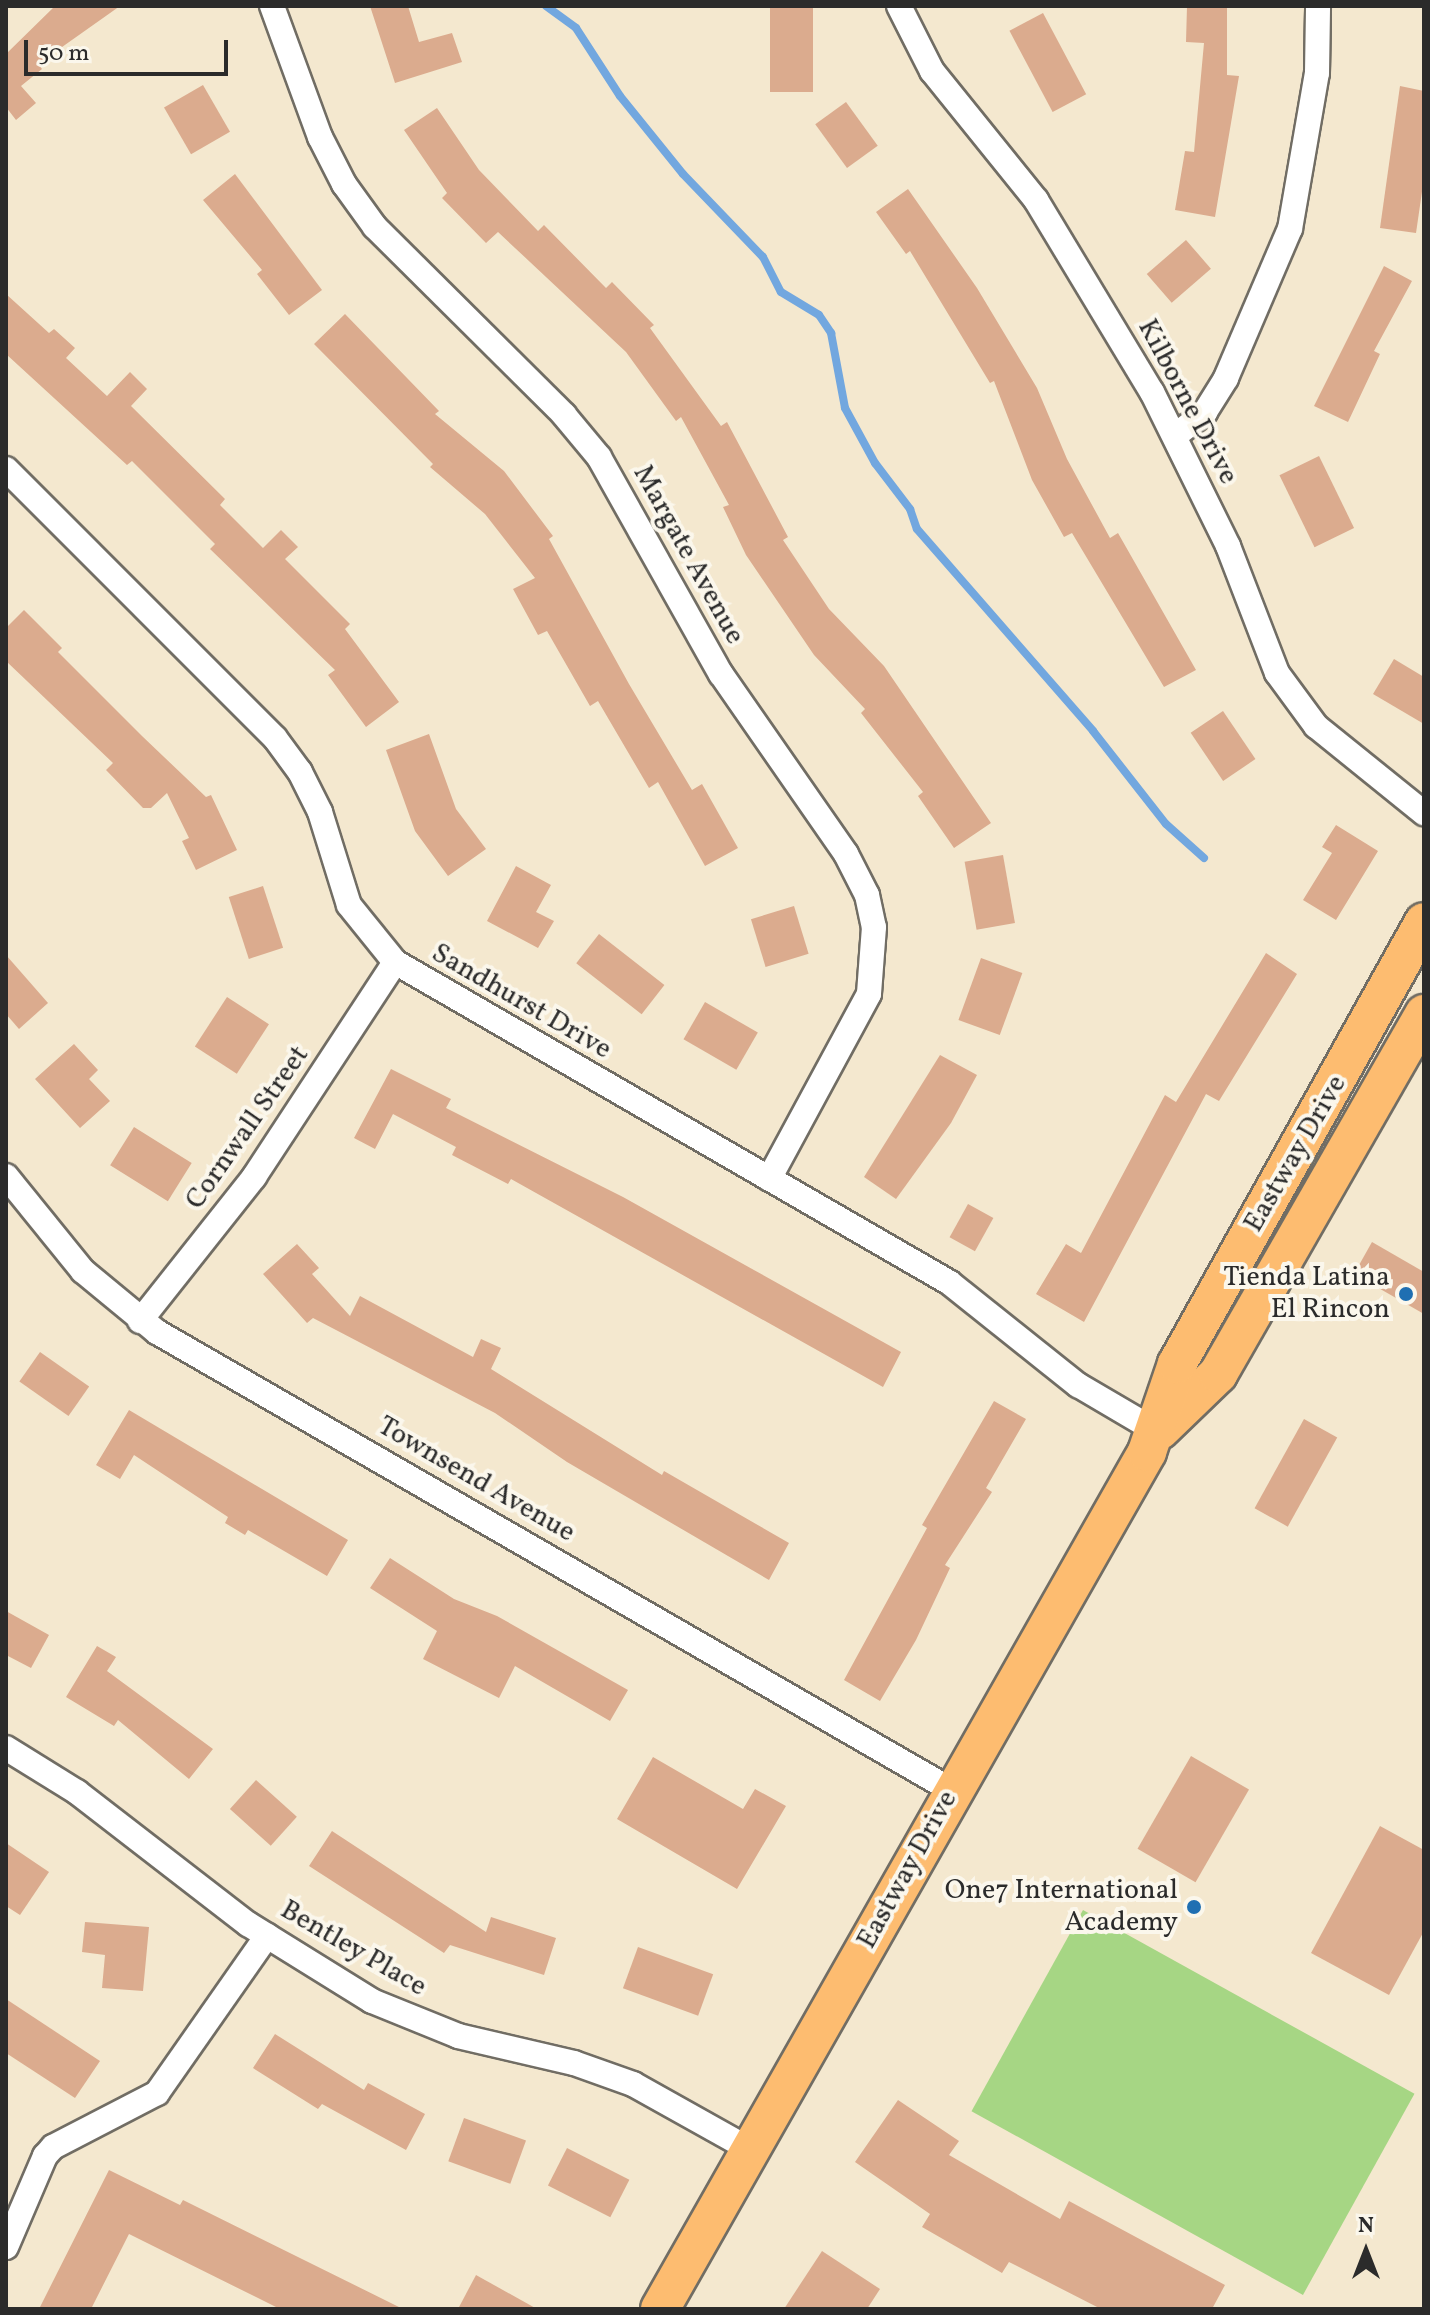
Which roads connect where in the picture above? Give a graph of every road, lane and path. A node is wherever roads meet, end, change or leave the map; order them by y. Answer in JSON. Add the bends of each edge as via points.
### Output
{"nodes":[{"id":1,"x":272,"y":6,"type":"edge"},
{"id":2,"x":899,"y":6,"type":"edge"},
{"id":3,"x":1318,"y":6,"type":"edge"},
{"id":4,"x":1176,"y":435,"type":"junction"},
{"id":5,"x":6,"y":469,"type":"edge"},
{"id":6,"x":1424,"y":813,"type":"edge"},
{"id":7,"x":1424,"y":922,"type":"edge"},
{"id":8,"x":395,"y":962,"type":"junction"},
{"id":9,"x":1424,"y":1014,"type":"edge"},
{"id":10,"x":6,"y":1176,"type":"edge"},
{"id":11,"x":769,"y":1179,"type":"junction"},
{"id":12,"x":140,"y":1321,"type":"junction"},
{"id":13,"x":1158,"y":1432,"type":"junction"},
{"id":14,"x":6,"y":1748,"type":"edge"},
{"id":15,"x":953,"y":1791,"type":"junction"},
{"id":16,"x":267,"y":1936,"type":"junction"},
{"id":17,"x":751,"y":2150,"type":"junction"},
{"id":18,"x":6,"y":2247,"type":"edge"},
{"id":19,"x":660,"y":2309,"type":"edge"}],
"edges":[{"from":1,"to":11,"type":"street","name":"Margate Avenue","via":[[320,137],[344,184],[375,227],[564,415],[599,457],[721,674],[863,885],[874,927],[869,994]]},
{"from":2,"to":4,"type":"street","name":"Kilborne Drive","via":[[932,71],[1036,200]]},
{"from":3,"to":4,"type":"street","via":[[1316,82],[1290,229],[1244,345],[1219,391],[1196,421]]},
{"from":4,"to":6,"type":"street","name":"Kilborne Drive","via":[[1228,546],[1277,673],[1299,707],[1338,747]]},
{"from":5,"to":8,"type":"street","name":"Sandhurst Drive","via":[[275,738],[320,812],[349,905]]},
{"from":7,"to":13,"type":"main road","name":"Eastway Drive","via":[[1177,1364]]},
{"from":8,"to":11,"type":"street","name":"Sandhurst Drive"},
{"from":8,"to":12,"type":"street","name":"Cornwall Street","via":[[254,1177]]},
{"from":9,"to":13,"type":"main road","name":"Eastway Drive","via":[[1218,1374]]},
{"from":10,"to":12,"type":"street","name":"Townsend Avenue","via":[[83,1271]]},
{"from":11,"to":13,"type":"street","name":"Sandhurst Drive","via":[[950,1283],[1078,1385]]},
{"from":12,"to":15,"type":"street","name":"Townsend Avenue"},
{"from":13,"to":15,"type":"main road","name":"Eastway Drive"},
{"from":14,"to":16,"type":"street","name":"Bentley Place","via":[[77,1792]]},
{"from":15,"to":17,"type":"main road","name":"Eastway Drive"},
{"from":16,"to":17,"type":"street","name":"Bentley Place","via":[[400,2014],[458,2036],[574,2063],[633,2084]]},
{"from":16,"to":18,"type":"street","via":[[167,2083],[53,2147]]},
{"from":17,"to":19,"type":"main road","name":"Eastway Drive"}]}
